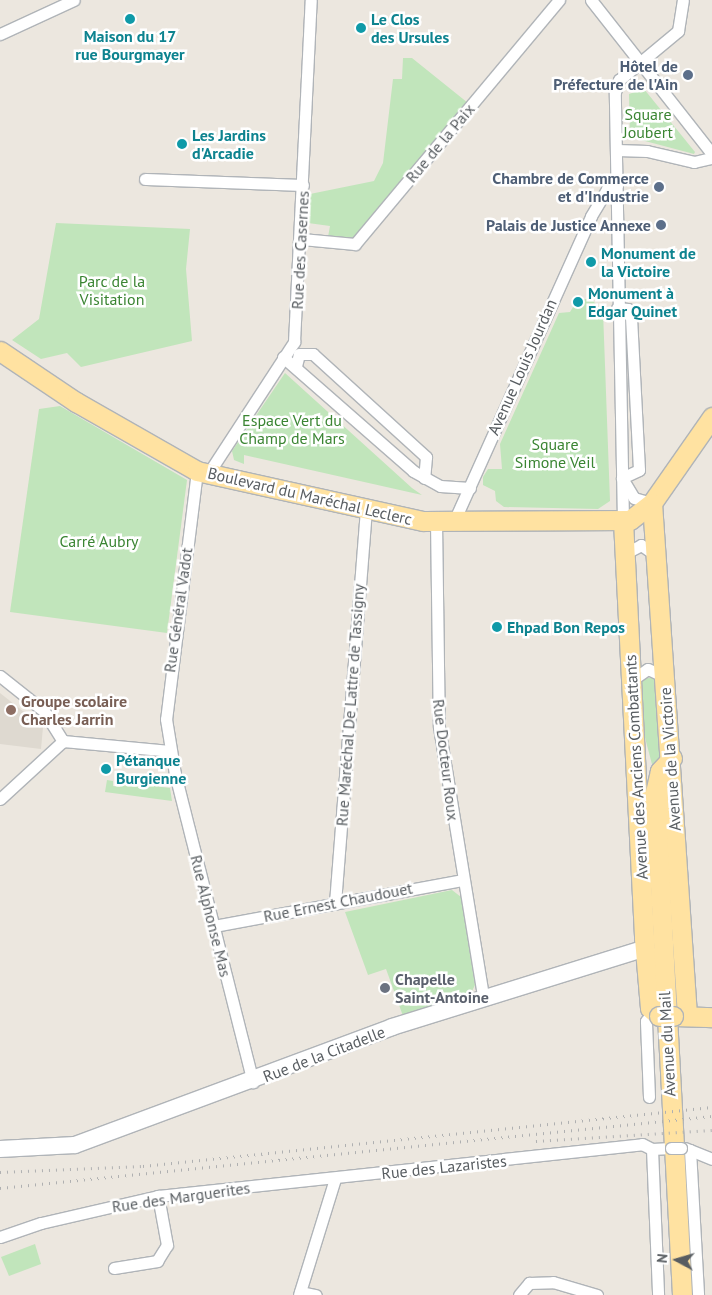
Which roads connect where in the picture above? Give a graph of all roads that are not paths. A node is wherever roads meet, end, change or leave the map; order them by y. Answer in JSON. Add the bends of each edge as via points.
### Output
{"nodes":[{"id":1,"x":74,"y":0,"type":"edge"},
{"id":2,"x":311,"y":0,"type":"edge"},
{"id":3,"x":559,"y":0,"type":"edge"},
{"id":4,"x":591,"y":0,"type":"edge"},
{"id":5,"x":683,"y":0,"type":"edge"},
{"id":6,"x":0,"y":34,"type":"edge"},
{"id":7,"x":639,"y":63,"type":"junction"},
{"id":8,"x":617,"y":150,"type":"junction"},
{"id":9,"x":712,"y":154,"type":"edge"},
{"id":10,"x":712,"y":158,"type":"edge"},
{"id":11,"x":145,"y":179,"type":"dead end"},
{"id":12,"x":303,"y":185,"type":"junction"},
{"id":13,"x":617,"y":185,"type":"junction"},
{"id":14,"x":302,"y":239,"type":"junction"},
{"id":15,"x":617,"y":308,"type":"junction"},
{"id":16,"x":0,"y":351,"type":"edge"},
{"id":17,"x":284,"y":357,"type":"junction"},
{"id":18,"x":296,"y":366,"type":"junction"},
{"id":19,"x":712,"y":417,"type":"edge"},
{"id":20,"x":202,"y":472,"type":"junction"},
{"id":21,"x":424,"y":478,"type":"junction"},
{"id":22,"x":622,"y":478,"type":"junction"},
{"id":23,"x":470,"y":488,"type":"junction"},
{"id":24,"x":652,"y":503,"type":"junction"},
{"id":25,"x":366,"y":507,"type":"junction"},
{"id":26,"x":455,"y":519,"type":"junction"},
{"id":27,"x":436,"y":521,"type":"junction"},
{"id":28,"x":623,"y":521,"type":"junction"},
{"id":29,"x":626,"y":553,"type":"junction"},
{"id":30,"x":656,"y":555,"type":"junction"},
{"id":31,"x":0,"y":676,"type":"edge"},
{"id":32,"x":665,"y":677,"type":"junction"},
{"id":33,"x":632,"y":680,"type":"junction"},
{"id":34,"x":634,"y":717,"type":"junction"},
{"id":35,"x":63,"y":741,"type":"junction"},
{"id":36,"x":170,"y":751,"type":"junction"},
{"id":37,"x":672,"y":758,"type":"junction"},
{"id":38,"x":655,"y":793,"type":"junction"},
{"id":39,"x":0,"y":799,"type":"edge"},
{"id":40,"x":462,"y":880,"type":"junction"},
{"id":41,"x":335,"y":903,"type":"junction"},
{"id":42,"x":214,"y":926,"type":"junction"},
{"id":43,"x":646,"y":948,"type":"junction"},
{"id":44,"x":483,"y":997,"type":"junction"},
{"id":45,"x":668,"y":1015,"type":"junction"},
{"id":46,"x":712,"y":1017,"type":"edge"},
{"id":47,"x":253,"y":1082,"type":"junction"},
{"id":48,"x":649,"y":1097,"type":"dead end"},
{"id":49,"x":671,"y":1149,"type":"junction"},
{"id":50,"x":0,"y":1150,"type":"edge"},
{"id":51,"x":712,"y":1159,"type":"edge"},
{"id":52,"x":335,"y":1179,"type":"junction"},
{"id":53,"x":158,"y":1196,"type":"junction"},
{"id":54,"x":0,"y":1237,"type":"edge"},
{"id":55,"x":114,"y":1268,"type":"dead end"},
{"id":56,"x":300,"y":1293,"type":"edge"},
{"id":57,"x":316,"y":1295,"type":"edge"},
{"id":58,"x":519,"y":1295,"type":"edge"},
{"id":59,"x":597,"y":1295,"type":"edge"},
{"id":60,"x":658,"y":1295,"type":"edge"},
{"id":61,"x":682,"y":1295,"type":"edge"},
{"id":62,"x":698,"y":1295,"type":"edge"}],
"edges":[{"from":1,"to":6,"type":"street"},
{"from":2,"to":12,"type":"street","name":"Rue des Casernes"},
{"from":3,"to":14,"type":"street","name":"Rue de la Paix","via":[[356,244]]},
{"from":4,"to":7,"type":"street"},
{"from":5,"to":7,"type":"street","via":[[678,31]]},
{"from":7,"to":8,"type":"street","via":[[619,80],[615,92]]},
{"from":7,"to":9,"type":"street"},
{"from":8,"to":10,"type":"street","via":[[647,151],[694,162]]},
{"from":8,"to":13,"type":"street"},
{"from":11,"to":12,"type":"street"},
{"from":12,"to":14,"type":"street","name":"Rue des Casernes"},
{"from":13,"to":15,"type":"street"},
{"from":13,"to":23,"type":"street","name":"Avenue Louis Jourdan","via":[[606,189],[591,216]]},
{"from":14,"to":17,"type":"street","name":"Rue des Casernes","via":[[296,327]]},
{"from":15,"to":22,"type":"street"},
{"from":15,"to":22,"type":"street","via":[[628,309],[631,317],[639,470]]},
{"from":16,"to":20,"type":"main road","name":"Boulevard du Maréchal Leclerc","via":[[76,402]]},
{"from":17,"to":18,"type":"street"},
{"from":17,"to":20,"type":"street","name":"Rue des Casernes"},
{"from":18,"to":21,"type":"street"},
{"from":18,"to":21,"type":"street","via":[[299,354],[313,354],[426,457]]},
{"from":19,"to":24,"type":"main road"},
{"from":20,"to":25,"type":"main road","name":"Boulevard du Maréchal Leclerc"},
{"from":20,"to":36,"type":"street","name":"Rue Général Vadot","via":[[168,682]]},
{"from":21,"to":23,"type":"street","via":[[440,486]]},
{"from":22,"to":24,"type":"street","via":[[634,498]]},
{"from":22,"to":28,"type":"street"},
{"from":23,"to":26,"type":"street","name":"Avenue Louis Jourdan"},
{"from":24,"to":28,"type":"main road"},
{"from":24,"to":30,"type":"main road","name":"Avenue de la Victoire"},
{"from":25,"to":27,"type":"main road","name":"Boulevard du Maréchal Leclerc","via":[[395,517]]},
{"from":25,"to":41,"type":"street","name":"Rue Maréchal De Lattre de Tassigny"},
{"from":26,"to":27,"type":"main road","name":"Boulevard du Maréchal Leclerc"},
{"from":26,"to":28,"type":"main road","name":"Boulevard du Maréchal Leclerc"},
{"from":27,"to":40,"type":"street","name":"Rue Docteur Roux","via":[[439,727]]},
{"from":28,"to":29,"type":"main road","name":"Avenue des Anciens Combattants"},
{"from":29,"to":30,"type":"street","via":[[641,545]]},
{"from":29,"to":33,"type":"main road","name":"Avenue des Anciens Combattants"},
{"from":30,"to":32,"type":"main road","name":"Avenue de la Victoire"},
{"from":31,"to":35,"type":"street","via":[[44,711]]},
{"from":32,"to":33,"type":"street","via":[[648,669]]},
{"from":32,"to":37,"type":"main road","name":"Avenue de la Victoire"},
{"from":33,"to":34,"type":"main road","name":"Avenue des Anciens Combattants"},
{"from":34,"to":38,"type":"main road","name":"Avenue du Mail"},
{"from":34,"to":43,"type":"main road","name":"Avenue des Anciens Combattants"},
{"from":35,"to":36,"type":"street"},
{"from":35,"to":39,"type":"street"},
{"from":36,"to":42,"type":"street","name":"Rue Alphonse Mas"},
{"from":37,"to":38,"type":"main road","name":"Avenue du Mail","via":[[660,771]]},
{"from":37,"to":45,"type":"main road","name":"Avenue de la Victoire"},
{"from":38,"to":61,"type":"main road","name":"Avenue du Mail"},
{"from":40,"to":41,"type":"street","name":"Rue Ernest Chaudouet"},
{"from":40,"to":44,"type":"street","name":"Rue Docteur Roux"},
{"from":41,"to":42,"type":"street","name":"Rue Ernest Chaudouet"},
{"from":42,"to":47,"type":"street","name":"Rue Alphonse Mas"},
{"from":43,"to":44,"type":"street","name":"Rue de la Citadelle"},
{"from":43,"to":45,"type":"main road","name":"Avenue des Anciens Combattants"},
{"from":44,"to":47,"type":"street","name":"Rue de la Citadelle"},
{"from":45,"to":46,"type":"main road"},
{"from":45,"to":48,"type":"street","name":"Avenue des Anciens Combattants","via":[[646,1021]]},
{"from":47,"to":50,"type":"street","name":"Rue de la Citadelle","via":[[75,1145]]},
{"from":49,"to":51,"type":"street","name":"Rue des Lazaristes"},
{"from":49,"to":52,"type":"street","name":"Rue des Lazaristes","via":[[642,1144]]},
{"from":49,"to":60,"type":"street"},
{"from":49,"to":62,"type":"street"},
{"from":52,"to":53,"type":"street","name":"Rue des Marguerites"},
{"from":52,"to":56,"type":"street"},
{"from":53,"to":54,"type":"street","name":"Rue des Marguerites","via":[[40,1223]]},
{"from":53,"to":55,"type":"street","via":[[166,1245],[157,1261]]},
{"from":56,"to":57,"type":"street"},
{"from":58,"to":59,"type":"street","via":[[529,1283],[553,1282]]}]}
